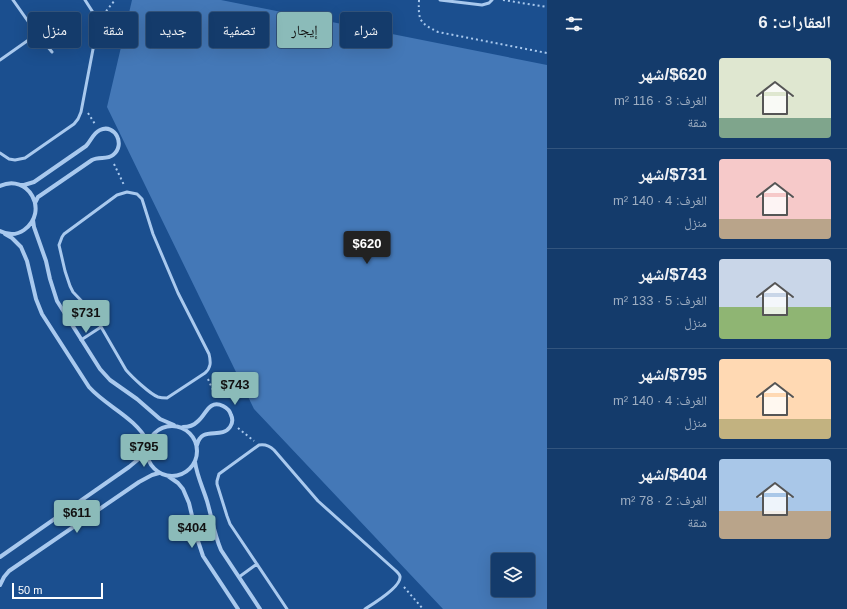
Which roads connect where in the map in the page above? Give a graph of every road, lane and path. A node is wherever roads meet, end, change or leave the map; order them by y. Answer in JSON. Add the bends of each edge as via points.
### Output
{"nodes":[{"id":1,"x":13,"y":0,"type":"edge"},
{"id":2,"x":85,"y":0,"type":"edge"},
{"id":3,"x":115,"y":0,"type":"edge"},
{"id":4,"x":419,"y":0,"type":"edge"},
{"id":5,"x":440,"y":0,"type":"edge"},
{"id":6,"x":492,"y":0,"type":"edge"},
{"id":7,"x":503,"y":0,"type":"edge"},
{"id":8,"x":447,"y":1,"type":"edge"},
{"id":9,"x":547,"y":7,"type":"edge"},
{"id":10,"x":93,"y":12,"type":"edge"},
{"id":11,"x":106,"y":12,"type":"edge"},
{"id":12,"x":28,"y":21,"type":"edge"},
{"id":13,"x":28,"y":40,"type":"edge"},
{"id":14,"x":49,"y":48,"type":"edge"},
{"id":15,"x":93,"y":48,"type":"edge"},
{"id":16,"x":52,"y":52,"type":"dead end"},
{"id":17,"x":547,"y":53,"type":"edge"},
{"id":18,"x":0,"y":60,"type":"edge"},
{"id":19,"x":82,"y":103,"type":"junction"},
{"id":20,"x":99,"y":130,"type":"junction"},
{"id":21,"x":0,"y":153,"type":"edge"},
{"id":22,"x":110,"y":157,"type":"junction"},
{"id":23,"x":1,"y":183,"type":"edge"},
{"id":24,"x":20,"y":185,"type":"junction"},
{"id":25,"x":127,"y":192,"type":"junction"},
{"id":26,"x":35,"y":203,"type":"junction"},
{"id":27,"x":33,"y":220,"type":"junction"},
{"id":28,"x":0,"y":231,"type":"edge"},
{"id":29,"x":6,"y":234,"type":"junction"},
{"id":30,"x":101,"y":327,"type":"junction"},
{"id":31,"x":81,"y":340,"type":"junction"},
{"id":32,"x":205,"y":373,"type":"junction"},
{"id":33,"x":220,"y":405,"type":"junction"},
{"id":34,"x":232,"y":422,"type":"junction"},
{"id":35,"x":174,"y":425,"type":"junction"},
{"id":36,"x":182,"y":427,"type":"junction"},
{"id":37,"x":148,"y":442,"type":"junction"},
{"id":38,"x":197,"y":445,"type":"junction"},
{"id":39,"x":259,"y":445,"type":"junction"},
{"id":40,"x":147,"y":451,"type":"junction"},
{"id":41,"x":195,"y":462,"type":"junction"},
{"id":42,"x":159,"y":473,"type":"junction"},
{"id":43,"x":167,"y":476,"type":"junction"},
{"id":44,"x":0,"y":557,"type":"edge"},
{"id":45,"x":257,"y":564,"type":"junction"},
{"id":46,"x":239,"y":577,"type":"junction"},
{"id":47,"x":400,"y":582,"type":"junction"},
{"id":48,"x":0,"y":584,"type":"edge"},
{"id":49,"x":238,"y":609,"type":"edge"},
{"id":50,"x":260,"y":609,"type":"edge"},
{"id":51,"x":286,"y":609,"type":"edge"},
{"id":52,"x":365,"y":609,"type":"edge"},
{"id":53,"x":423,"y":609,"type":"edge"}],
"edges":[{"from":1,"to":12,"type":"lane"},
{"from":2,"to":10,"type":"lane"},
{"from":3,"to":11,"type":"path"},
{"from":4,"to":17,"type":"path","via":[[418,12],[421,21],[438,32]]},
{"from":5,"to":8,"type":"lane"},
{"from":6,"to":8,"type":"lane","via":[[482,5]]},
{"from":7,"to":9,"type":"path"},
{"from":13,"to":18,"type":"lane"},
{"from":14,"to":16,"type":"lane"},
{"from":15,"to":19,"type":"lane"},
{"from":19,"to":20,"type":"path"},
{"from":19,"to":21,"type":"lane","via":[[80,116],[76,122],[25,158],[9,159]]},
{"from":20,"to":22,"type":"street","via":[[108,129],[118,137],[119,147]]},
{"from":20,"to":24,"type":"street","via":[[86,146],[34,182]]},
{"from":22,"to":25,"type":"path"},
{"from":22,"to":26,"type":"street","via":[[92,160],[40,195]]},
{"from":23,"to":24,"type":"street"},
{"from":24,"to":26,"type":"street","via":[[30,192]]},
{"from":25,"to":30,"type":"lane","via":[[117,195],[64,234],[59,245],[70,286],[90,309]]},
{"from":25,"to":32,"type":"lane","via":[[137,194],[142,199],[153,234],[178,293],[209,354],[209,370]]},
{"from":26,"to":27,"type":"street"},
{"from":27,"to":29,"type":"street","via":[[22,232]]},
{"from":27,"to":31,"type":"street","via":[[57,301]]},
{"from":28,"to":29,"type":"street"},
{"from":29,"to":37,"type":"street","via":[[21,247],[42,314],[89,387],[132,422]]},
{"from":30,"to":31,"type":"lane"},
{"from":30,"to":32,"type":"lane","via":[[130,375],[158,397],[170,396]]},
{"from":31,"to":35,"type":"street","via":[[105,376],[160,419]]},
{"from":32,"to":33,"type":"path"},
{"from":33,"to":34,"type":"street","via":[[225,406],[231,413]]},
{"from":33,"to":36,"type":"street","via":[[207,409],[195,424]]},
{"from":34,"to":38,"type":"street","via":[[223,432],[202,436]]},
{"from":34,"to":39,"type":"path"},
{"from":35,"to":36,"type":"street"},
{"from":35,"to":37,"type":"street","via":[[158,429]]},
{"from":36,"to":38,"type":"street","via":[[189,431]]},
{"from":37,"to":40,"type":"street"},
{"from":38,"to":41,"type":"street"},
{"from":39,"to":45,"type":"lane","via":[[219,474],[217,480],[229,520]]},
{"from":39,"to":47,"type":"lane","via":[[267,445],[274,450],[318,500],[398,572]]},
{"from":40,"to":42,"type":"street","via":[[148,459]]},
{"from":40,"to":44,"type":"street","via":[[129,467]]},
{"from":41,"to":43,"type":"street","via":[[184,473]]},
{"from":41,"to":46,"type":"street","via":[[216,537]]},
{"from":42,"to":43,"type":"street"},
{"from":42,"to":48,"type":"street","via":[[142,480],[9,571]]},
{"from":43,"to":49,"type":"street","via":[[178,483],[186,494],[203,556]]},
{"from":45,"to":46,"type":"lane"},
{"from":45,"to":51,"type":"lane"},
{"from":46,"to":50,"type":"street"},
{"from":47,"to":52,"type":"lane"},
{"from":47,"to":53,"type":"path"}]}
